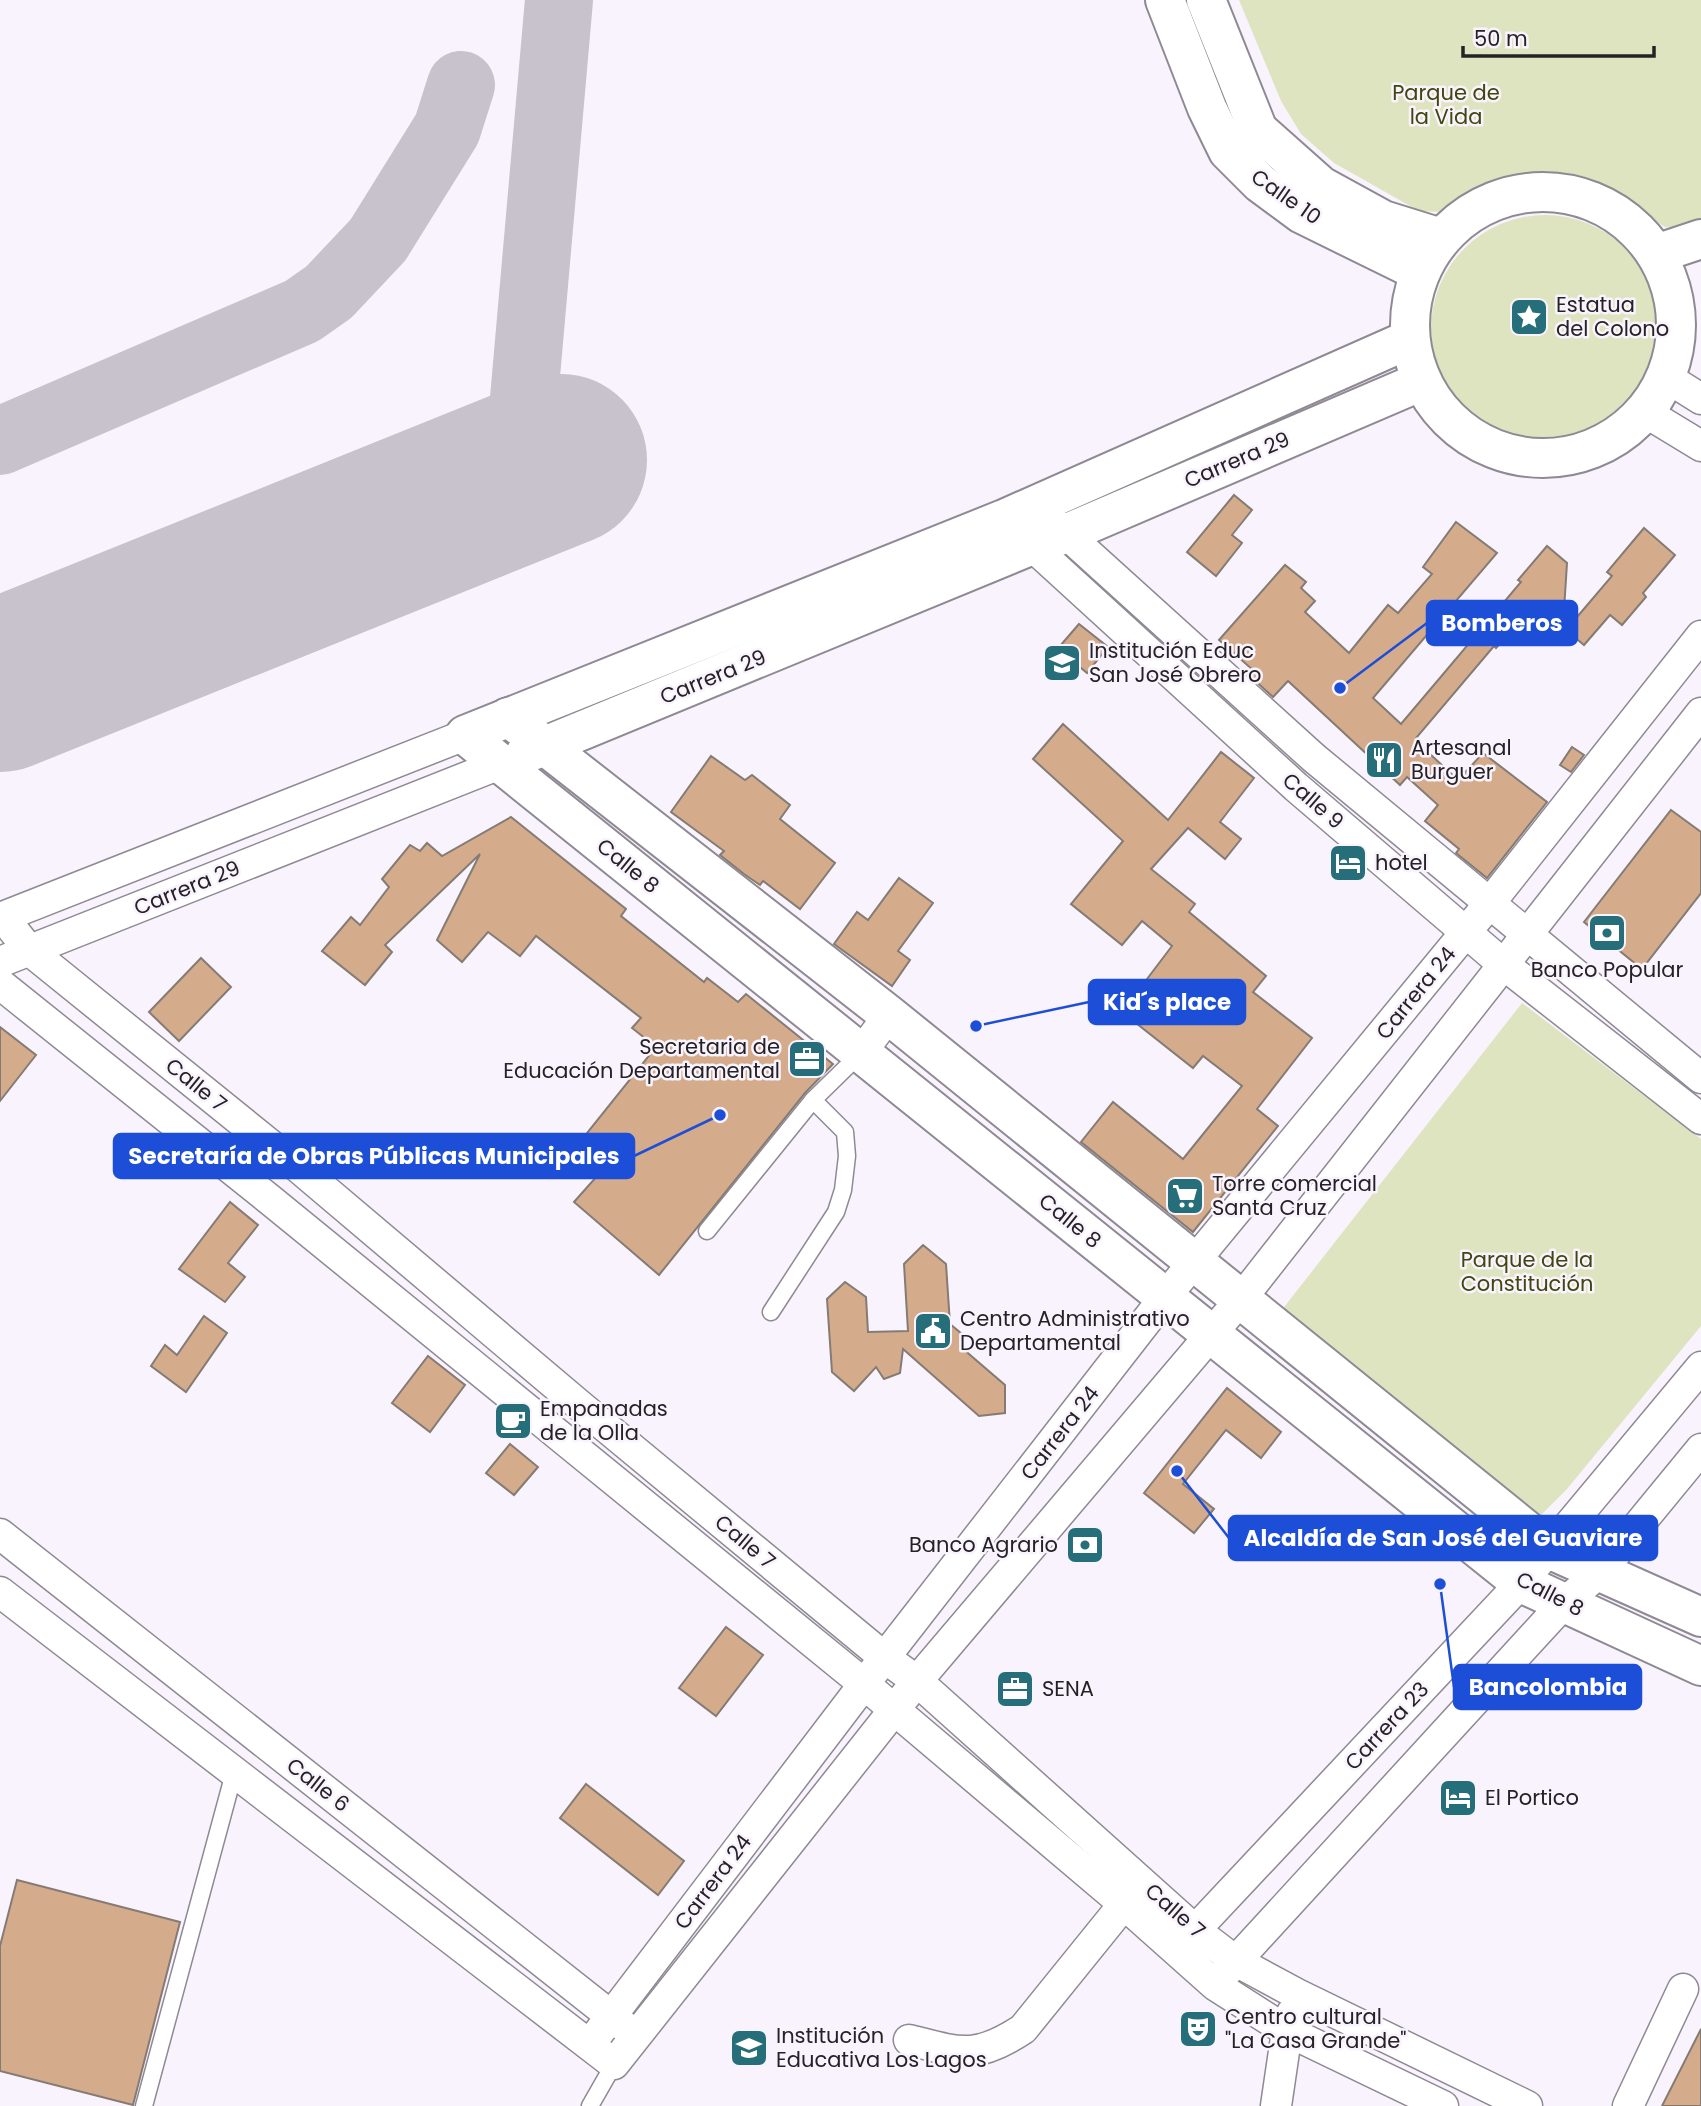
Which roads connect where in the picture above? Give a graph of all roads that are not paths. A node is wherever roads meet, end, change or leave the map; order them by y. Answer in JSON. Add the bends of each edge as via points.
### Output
{"nodes":[{"id":1,"x":1165,"y":0,"type":"edge"},
{"id":2,"x":1206,"y":0,"type":"edge"},
{"id":3,"x":1243,"y":140,"type":"junction"},
{"id":4,"x":1441,"y":238,"type":"junction"},
{"id":5,"x":1701,"y":239,"type":"edge"},
{"id":6,"x":1656,"y":254,"type":"junction"},
{"id":7,"x":1420,"y":272,"type":"junction"},
{"id":8,"x":1687,"y":293,"type":"edge"},
{"id":9,"x":1410,"y":339,"type":"junction"},
{"id":10,"x":1666,"y":377,"type":"junction"},
{"id":11,"x":1422,"y":381,"type":"junction"},
{"id":12,"x":1701,"y":399,"type":"edge"},
{"id":13,"x":1645,"y":412,"type":"junction"},
{"id":14,"x":1701,"y":446,"type":"edge"},
{"id":15,"x":1019,"y":512,"type":"junction"},
{"id":16,"x":1047,"y":540,"type":"junction"},
{"id":17,"x":1701,"y":636,"type":"edge"},
{"id":18,"x":1701,"y":712,"type":"edge"},
{"id":19,"x":508,"y":718,"type":"junction"},
{"id":20,"x":465,"y":735,"type":"junction"},
{"id":21,"x":544,"y":747,"type":"junction"},
{"id":22,"x":1314,"y":758,"type":"junction"},
{"id":23,"x":500,"y":764,"type":"junction"},
{"id":24,"x":1296,"y":787,"type":"junction"},
{"id":25,"x":1489,"y":904,"type":"junction"},
{"id":26,"x":1,"y":918,"type":"edge"},
{"id":27,"x":1467,"y":932,"type":"junction"},
{"id":28,"x":1528,"y":933,"type":"junction"},
{"id":29,"x":29,"y":950,"type":"junction"},
{"id":30,"x":0,"y":962,"type":"edge"},
{"id":31,"x":1503,"y":964,"type":"junction"},
{"id":32,"x":0,"y":984,"type":"edge"},
{"id":33,"x":889,"y":1015,"type":"junction"},
{"id":34,"x":861,"y":1054,"type":"junction"},
{"id":35,"x":1701,"y":1078,"type":"edge"},
{"id":36,"x":813,"y":1100,"type":"junction"},
{"id":37,"x":1701,"y":1119,"type":"edge"},
{"id":38,"x":299,"y":1168,"type":"junction"},
{"id":39,"x":269,"y":1199,"type":"junction"},
{"id":40,"x":707,"y":1231,"type":"dead end"},
{"id":41,"x":1194,"y":1263,"type":"junction"},
{"id":42,"x":1165,"y":1297,"type":"junction"},
{"id":43,"x":1241,"y":1299,"type":"junction"},
{"id":44,"x":771,"y":1312,"type":"dead end"},
{"id":45,"x":1210,"y":1334,"type":"junction"},
{"id":46,"x":1701,"y":1367,"type":"edge"},
{"id":47,"x":578,"y":1404,"type":"junction"},
{"id":48,"x":555,"y":1431,"type":"junction"},
{"id":49,"x":1701,"y":1449,"type":"edge"},
{"id":50,"x":0,"y":1534,"type":"edge"},
{"id":51,"x":1551,"y":1550,"type":"junction"},
{"id":52,"x":1600,"y":1572,"type":"junction"},
{"id":53,"x":1521,"y":1583,"type":"junction"},
{"id":54,"x":0,"y":1591,"type":"edge"},
{"id":55,"x":1564,"y":1603,"type":"junction"},
{"id":56,"x":1701,"y":1617,"type":"edge"},
{"id":57,"x":885,"y":1658,"type":"junction"},
{"id":58,"x":1701,"y":1666,"type":"edge"},
{"id":59,"x":917,"y":1681,"type":"junction"},
{"id":60,"x":864,"y":1684,"type":"junction"},
{"id":61,"x":894,"y":1710,"type":"junction"},
{"id":62,"x":234,"y":1773,"type":"junction"},
{"id":63,"x":1124,"y":1904,"type":"junction"},
{"id":64,"x":1185,"y":1941,"type":"junction"},
{"id":65,"x":1234,"y":1960,"type":"junction"},
{"id":66,"x":1215,"y":1985,"type":"junction"},
{"id":67,"x":1683,"y":1989,"type":"dead end"},
{"id":68,"x":1297,"y":1994,"type":"junction"},
{"id":69,"x":610,"y":2017,"type":"junction"},
{"id":70,"x":1287,"y":2031,"type":"junction"},
{"id":71,"x":637,"y":2035,"type":"junction"},
{"id":72,"x":909,"y":2040,"type":"dead end"},
{"id":73,"x":590,"y":2044,"type":"junction"},
{"id":74,"x":614,"y":2064,"type":"junction"},
{"id":75,"x":593,"y":2104,"type":"edge"},
{"id":76,"x":144,"y":2106,"type":"edge"},
{"id":77,"x":1276,"y":2106,"type":"edge"},
{"id":78,"x":1443,"y":2106,"type":"edge"},
{"id":79,"x":1527,"y":2106,"type":"edge"},
{"id":80,"x":1628,"y":2106,"type":"edge"}],
"edges":[{"from":1,"to":3,"type":"main road","name":"Calle 10","via":[[1207,108]]},
{"from":2,"to":3,"type":"main road","name":"Calle 10"},
{"from":3,"to":4,"type":"main road","name":"Calle 10","via":[[1383,220]]},
{"from":3,"to":7,"type":"main road","name":"Calle 10","via":[[1260,183],[1302,214]]},
{"from":4,"to":6,"type":"main road","via":[[1472,211],[1511,195],[1552,192],[1593,201],[1628,223]]},
{"from":4,"to":7,"type":"main road"},
{"from":5,"to":6,"type":"main road"},
{"from":6,"to":8,"type":"main road","via":[[1666,276]]},
{"from":7,"to":9,"type":"main road","via":[[1411,305]]},
{"from":8,"to":10,"type":"main road"},
{"from":9,"to":11,"type":"main road"},
{"from":9,"to":15,"type":"main road","name":"Carrera 29"},
{"from":10,"to":12,"type":"street"},
{"from":10,"to":13,"type":"main road"},
{"from":11,"to":13,"type":"main road","via":[[1436,404],[1475,440],[1526,458],[1578,454],[1626,430]]},
{"from":11,"to":16,"type":"main road","name":"Carrera 29"},
{"from":13,"to":14,"type":"street"},
{"from":15,"to":16,"type":"street","name":"Calle 9"},
{"from":15,"to":19,"type":"main road","name":"Carrera 29"},
{"from":16,"to":21,"type":"main road","name":"Carrera 29"},
{"from":16,"to":22,"type":"street","name":"Calle 9"},
{"from":16,"to":24,"type":"street","name":"Calle 9"},
{"from":17,"to":25,"type":"street","name":"Carrera 24"},
{"from":18,"to":28,"type":"street","name":"Carrera 24"},
{"from":19,"to":20,"type":"main road","name":"Carrera 29"},
{"from":19,"to":21,"type":"main road","name":"Calle 8"},
{"from":20,"to":23,"type":"main road","name":"Calle 8"},
{"from":20,"to":26,"type":"street","name":"Carrera 29"},
{"from":21,"to":23,"type":"main road","name":"Carrera 29"},
{"from":21,"to":33,"type":"main road","name":"Calle 8"},
{"from":22,"to":24,"type":"street"},
{"from":22,"to":25,"type":"street","name":"Calle 9"},
{"from":23,"to":29,"type":"street","name":"Carrera 29"},
{"from":23,"to":34,"type":"main road","name":"Calle 8"},
{"from":24,"to":27,"type":"street","name":"Calle 9"},
{"from":25,"to":27,"type":"street","name":"Carrera 24"},
{"from":25,"to":28,"type":"street","name":"Calle 9"},
{"from":26,"to":29,"type":"street","name":"Calle 7"},
{"from":27,"to":31,"type":"street","name":"Calle 9"},
{"from":27,"to":41,"type":"street","name":"Carrera 24"},
{"from":28,"to":31,"type":"street","name":"Carrera 24"},
{"from":28,"to":35,"type":"street","name":"Calle 9"},
{"from":29,"to":30,"type":"street","name":"Carrera 29"},
{"from":29,"to":38,"type":"street","name":"Calle 7"},
{"from":31,"to":37,"type":"street","name":"Calle 9"},
{"from":31,"to":43,"type":"street","name":"Carrera 24"},
{"from":32,"to":39,"type":"street","name":"Calle 7"},
{"from":33,"to":34,"type":"street"},
{"from":33,"to":41,"type":"main road","name":"Calle 8"},
{"from":34,"to":36,"type":"lane"},
{"from":34,"to":42,"type":"main road","name":"Calle 8"},
{"from":36,"to":40,"type":"lane"},
{"from":36,"to":44,"type":"lane","via":[[845,1132],[844,1190],[836,1212]]},
{"from":38,"to":39,"type":"street"},
{"from":38,"to":47,"type":"street","name":"Calle 7"},
{"from":39,"to":48,"type":"street","name":"Calle 7"},
{"from":41,"to":42,"type":"street","name":"Carrera 24"},
{"from":41,"to":43,"type":"main road","name":"Calle 8"},
{"from":42,"to":45,"type":"main road","name":"Calle 8"},
{"from":42,"to":57,"type":"street","name":"Carrera 24"},
{"from":43,"to":45,"type":"street","name":"Carrera 24"},
{"from":43,"to":51,"type":"main road","name":"Calle 8"},
{"from":45,"to":53,"type":"main road","name":"Calle 8"},
{"from":45,"to":59,"type":"street","name":"Carrera 24"},
{"from":46,"to":51,"type":"street","name":"Carrera 23"},
{"from":47,"to":48,"type":"street"},
{"from":47,"to":57,"type":"street","name":"Calle 7"},
{"from":48,"to":60,"type":"street","name":"Calle 7"},
{"from":49,"to":52,"type":"street"},
{"from":50,"to":69,"type":"street","name":"Calle 6"},
{"from":51,"to":52,"type":"main road","name":"Calle 8"},
{"from":51,"to":53,"type":"street","name":"Carrera 23"},
{"from":52,"to":55,"type":"street"},
{"from":52,"to":56,"type":"main road","name":"Calle 8"},
{"from":53,"to":55,"type":"main road","name":"Calle 8"},
{"from":53,"to":64,"type":"street","name":"Carrera 23"},
{"from":54,"to":62,"type":"street","name":"Calle 6"},
{"from":55,"to":58,"type":"main road","name":"Calle 8"},
{"from":55,"to":65,"type":"street"},
{"from":57,"to":59,"type":"street","name":"Calle 7"},
{"from":57,"to":60,"type":"street","name":"Carrera 24"},
{"from":59,"to":61,"type":"street","name":"Carrera 24"},
{"from":59,"to":64,"type":"street","name":"Calle 7"},
{"from":60,"to":61,"type":"street","name":"Calle 7"},
{"from":60,"to":69,"type":"street","name":"Carrera 24"},
{"from":61,"to":63,"type":"street","name":"Calle 7"},
{"from":61,"to":71,"type":"street","name":"Carrera 24"},
{"from":62,"to":73,"type":"street","name":"Calle 6"},
{"from":62,"to":76,"type":"lane"},
{"from":63,"to":64,"type":"street","name":"Calle 7"},
{"from":63,"to":72,"type":"street","via":[[1023,2029],[991,2048],[952,2051]]},
{"from":64,"to":65,"type":"street","name":"Calle 7"},
{"from":64,"to":66,"type":"street","name":"Calle 7"},
{"from":65,"to":66,"type":"street"},
{"from":65,"to":68,"type":"street","name":"Calle 7"},
{"from":66,"to":70,"type":"street","name":"Calle 7"},
{"from":67,"to":80,"type":"street"},
{"from":68,"to":70,"type":"street"},
{"from":68,"to":79,"type":"street","name":"Calle 7"},
{"from":69,"to":71,"type":"street","name":"Calle 6"},
{"from":69,"to":73,"type":"street","name":"Carrera 24"},
{"from":70,"to":77,"type":"street"},
{"from":70,"to":78,"type":"street","name":"Calle 7"},
{"from":71,"to":74,"type":"street","name":"Carrera 24"},
{"from":73,"to":74,"type":"street","name":"Calle 6"},
{"from":74,"to":75,"type":"lane"}]}
